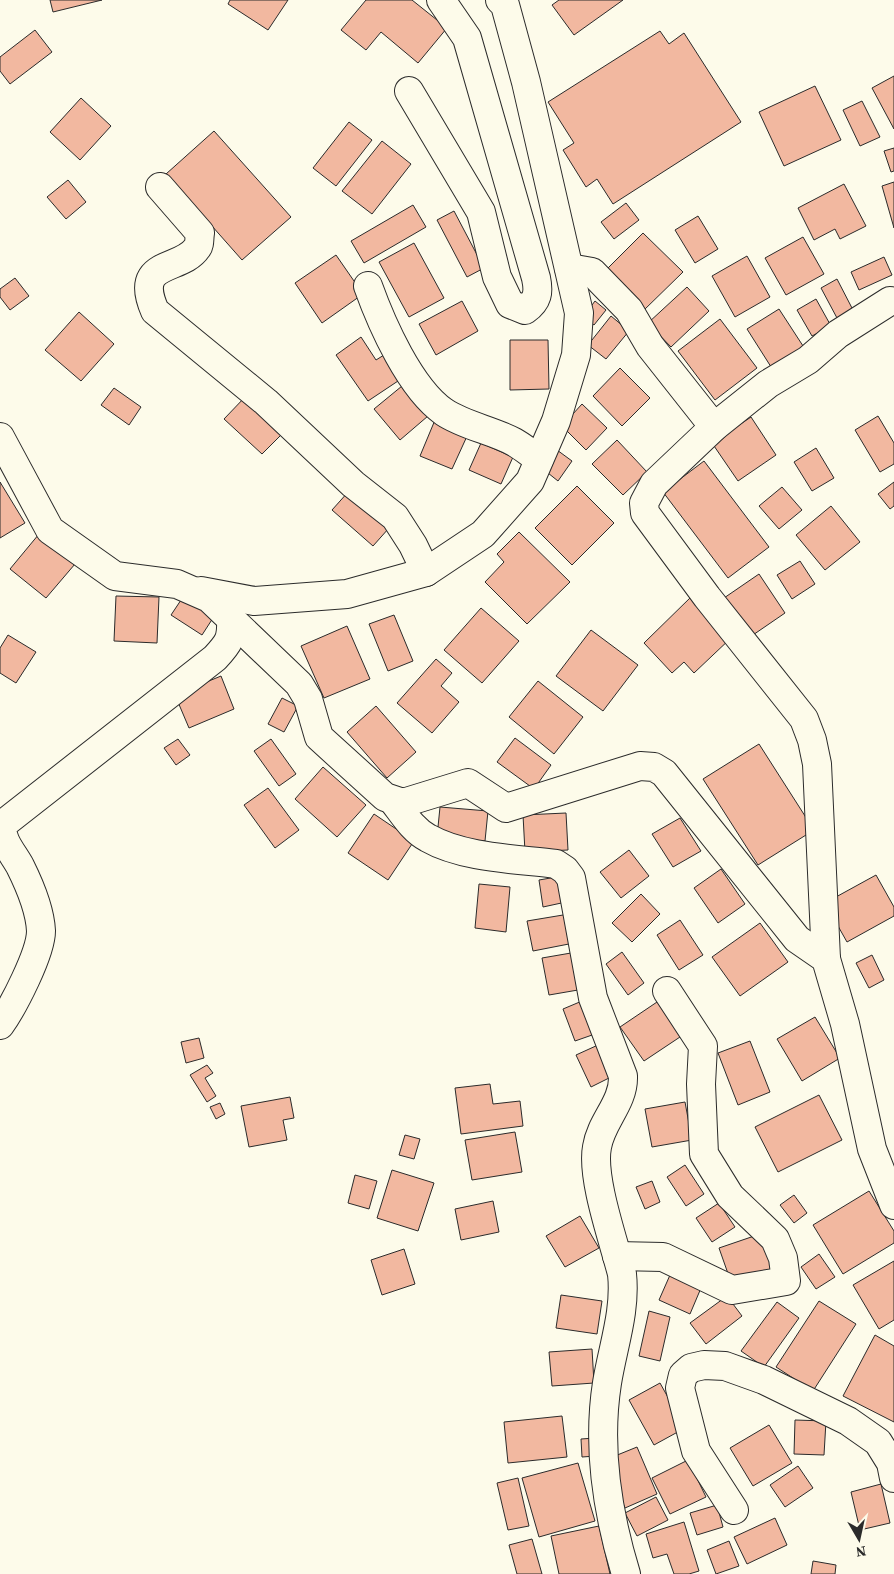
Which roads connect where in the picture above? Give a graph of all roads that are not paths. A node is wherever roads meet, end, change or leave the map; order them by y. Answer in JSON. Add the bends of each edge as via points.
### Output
{"nodes":[{"id":1,"x":441,"y":0,"type":"edge"},
{"id":2,"x":500,"y":0,"type":"edge"},
{"id":3,"x":409,"y":91,"type":"dead end"},
{"id":4,"x":160,"y":187,"type":"dead end"},
{"id":5,"x":569,"y":268,"type":"junction"},
{"id":6,"x":368,"y":286,"type":"dead end"},
{"id":7,"x":890,"y":301,"type":"dead end"},
{"id":8,"x":714,"y":427,"type":"junction"},
{"id":9,"x":0,"y":437,"type":"edge"},
{"id":10,"x":539,"y":459,"type":"junction"},
{"id":11,"x":426,"y":572,"type":"junction"},
{"id":12,"x":194,"y":590,"type":"junction"},
{"id":13,"x":231,"y":618,"type":"junction"},
{"id":14,"x":394,"y":802,"type":"junction"},
{"id":15,"x":1,"y":831,"type":"edge"},
{"id":16,"x":826,"y":959,"type":"junction"},
{"id":17,"x":667,"y":991,"type":"dead end"},
{"id":18,"x":0,"y":1025,"type":"edge"},
{"id":19,"x":894,"y":1205,"type":"edge"},
{"id":20,"x":617,"y":1256,"type":"junction"},
{"id":21,"x":894,"y":1478,"type":"edge"},
{"id":22,"x":734,"y":1510,"type":"dead end"},
{"id":23,"x":626,"y":1574,"type":"edge"}],
"edges":[{"from":1,"to":3,"type":"street","via":[[467,38],[536,278],[539,291],[525,310],[510,304],[496,277],[481,212]]},
{"from":2,"to":5,"type":"street","via":[[526,82]]},
{"from":4,"to":11,"type":"street","via":[[200,234],[198,248],[162,268],[152,278],[148,294],[155,311],[266,402],[346,478],[395,517]]},
{"from":5,"to":8,"type":"street","via":[[592,272],[629,310],[650,346]]},
{"from":5,"to":10,"type":"street","via":[[579,313],[576,355],[556,421]]},
{"from":6,"to":10,"type":"street","via":[[378,315],[421,392],[444,412],[513,442]]},
{"from":7,"to":8,"type":"street","via":[[838,334],[808,360],[768,384]]},
{"from":8,"to":16,"type":"street","via":[[654,484],[644,503],[645,513],[804,719],[817,764]]},
{"from":9,"to":12,"type":"street","via":[[50,530],[114,576],[177,584]]},
{"from":10,"to":11,"type":"street","via":[[530,481],[483,534]]},
{"from":11,"to":12,"type":"street","via":[[348,594],[254,600]]},
{"from":12,"to":13,"type":"street","via":[[209,598]]},
{"from":13,"to":14,"type":"street","via":[[299,684],[308,699],[318,737],[366,782]]},
{"from":13,"to":15,"type":"street","via":[[229,643],[215,658],[6,820]]},
{"from":14,"to":16,"type":"street","via":[[403,803],[468,783],[506,808],[640,766],[654,767],[664,773],[797,939]]},
{"from":14,"to":20,"type":"street","via":[[413,827],[428,838],[460,851],[556,864],[571,878],[593,998],[623,1076],[624,1088],[596,1149],[597,1172]]},
{"from":15,"to":18,"type":"street","via":[[38,908],[41,933],[31,966]]},
{"from":16,"to":19,"type":"street","via":[[872,1149]]},
{"from":17,"to":20,"type":"street","via":[[703,1046],[704,1154],[730,1196],[775,1240],[783,1258],[786,1281],[732,1290],[663,1257]]},
{"from":20,"to":23,"type":"street","via":[[624,1290],[607,1383],[604,1458],[609,1509]]},
{"from":21,"to":22,"type":"street","via":[[891,1463],[878,1442],[848,1421],[764,1380],[725,1366],[691,1368],[683,1375],[680,1388],[696,1451]]}]}
